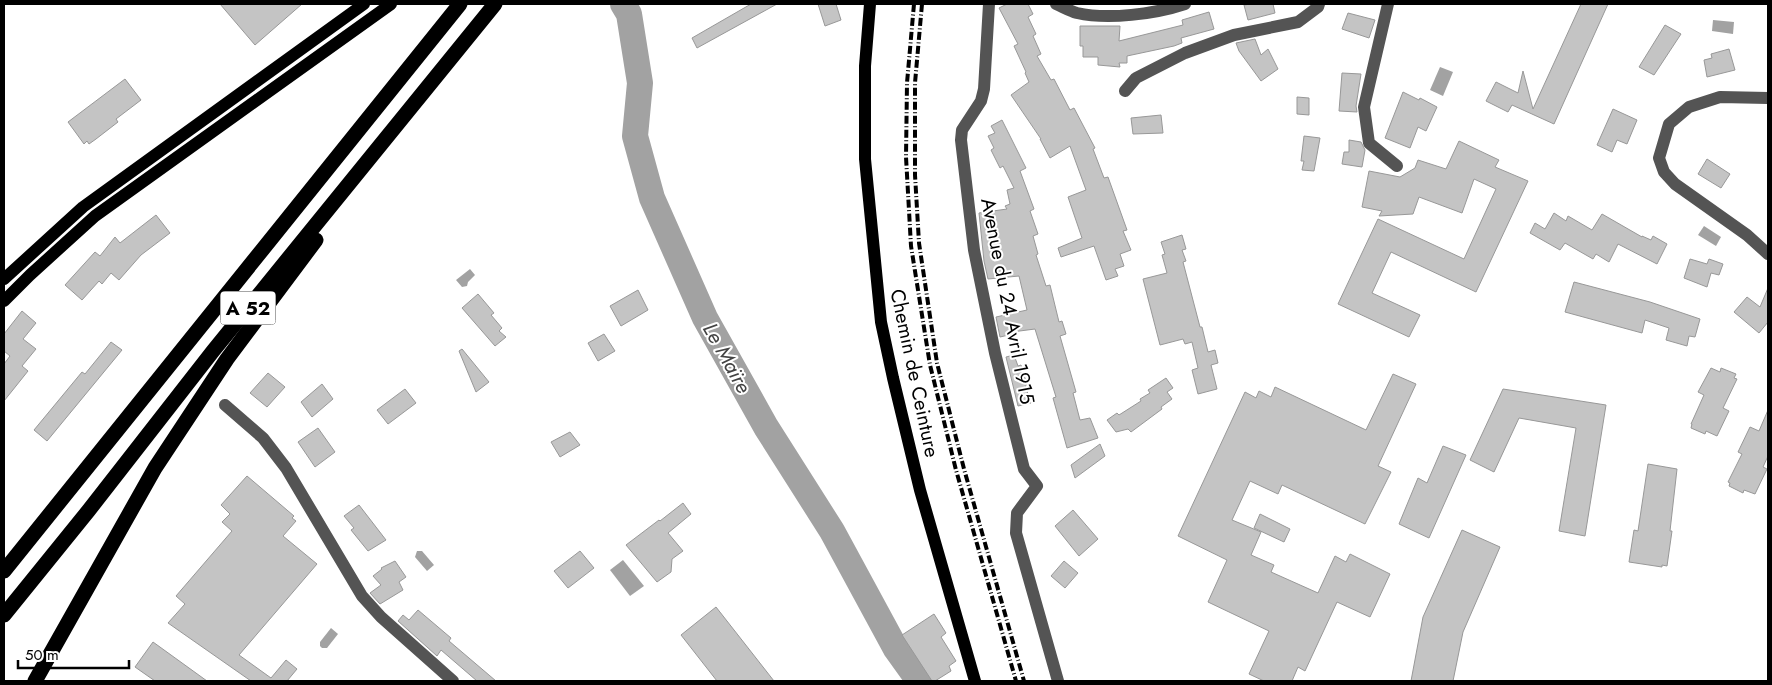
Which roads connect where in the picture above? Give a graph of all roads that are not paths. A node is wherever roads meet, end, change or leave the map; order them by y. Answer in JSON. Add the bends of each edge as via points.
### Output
{"nodes":[{"id":1,"x":364,"y":4,"type":"edge"},
{"id":2,"x":391,"y":4,"type":"edge"},
{"id":3,"x":460,"y":4,"type":"edge"},
{"id":4,"x":495,"y":4,"type":"edge"},
{"id":5,"x":870,"y":4,"type":"edge"},
{"id":6,"x":990,"y":4,"type":"edge"},
{"id":7,"x":1056,"y":4,"type":"edge"},
{"id":8,"x":1185,"y":4,"type":"edge"},
{"id":9,"x":1319,"y":4,"type":"edge"},
{"id":10,"x":1388,"y":4,"type":"edge"},
{"id":11,"x":445,"y":67,"type":"junction"},
{"id":12,"x":1125,"y":91,"type":"dead end"},
{"id":13,"x":1768,"y":98,"type":"edge"},
{"id":14,"x":1397,"y":166,"type":"dead end"},
{"id":15,"x":1768,"y":254,"type":"edge"},
{"id":16,"x":4,"y":279,"type":"edge"},
{"id":17,"x":4,"y":301,"type":"edge"},
{"id":18,"x":225,"y":405,"type":"dead end"},
{"id":19,"x":4,"y":571,"type":"edge"},
{"id":20,"x":4,"y":615,"type":"edge"},
{"id":21,"x":35,"y":681,"type":"edge"},
{"id":22,"x":454,"y":681,"type":"edge"},
{"id":23,"x":975,"y":681,"type":"edge"},
{"id":24,"x":1058,"y":681,"type":"edge"}],
"edges":[{"from":1,"to":16,"type":"main road","via":[[83,207]]},
{"from":2,"to":17,"type":"main road","via":[[94,216]]},
{"from":3,"to":19,"type":"highway","number":"A 52"},
{"from":4,"to":11,"type":"highway","number":"A 52"},
{"from":5,"to":23,"type":"main road","name":"Chemin de Ceinture","via":[[865,66],[865,159],[881,322],[920,490]]},
{"from":6,"to":24,"type":"street","name":"Avenue du 24 Avril 1915","via":[[984,89],[981,101],[962,130],[961,140],[974,250],[995,353],[1024,468],[1037,486],[1017,513],[1016,533]]},
{"from":7,"to":8,"type":"street","via":[[1077,13],[1109,15],[1151,13]]},
{"from":9,"to":12,"type":"street","via":[[1298,22],[1234,35],[1185,52],[1136,78]]},
{"from":10,"to":14,"type":"street","via":[[1364,107],[1369,143]]},
{"from":11,"to":20,"type":"highway","number":"A 52","via":[[213,351]]},
{"from":11,"to":21,"type":"highway","via":[[194,408],[130,509]]},
{"from":13,"to":15,"type":"street","via":[[1720,97],[1689,107],[1669,124],[1659,158],[1664,172],[1675,184],[1747,235]]},
{"from":18,"to":22,"type":"street","via":[[263,438],[286,468],[362,596],[381,617]]}]}
